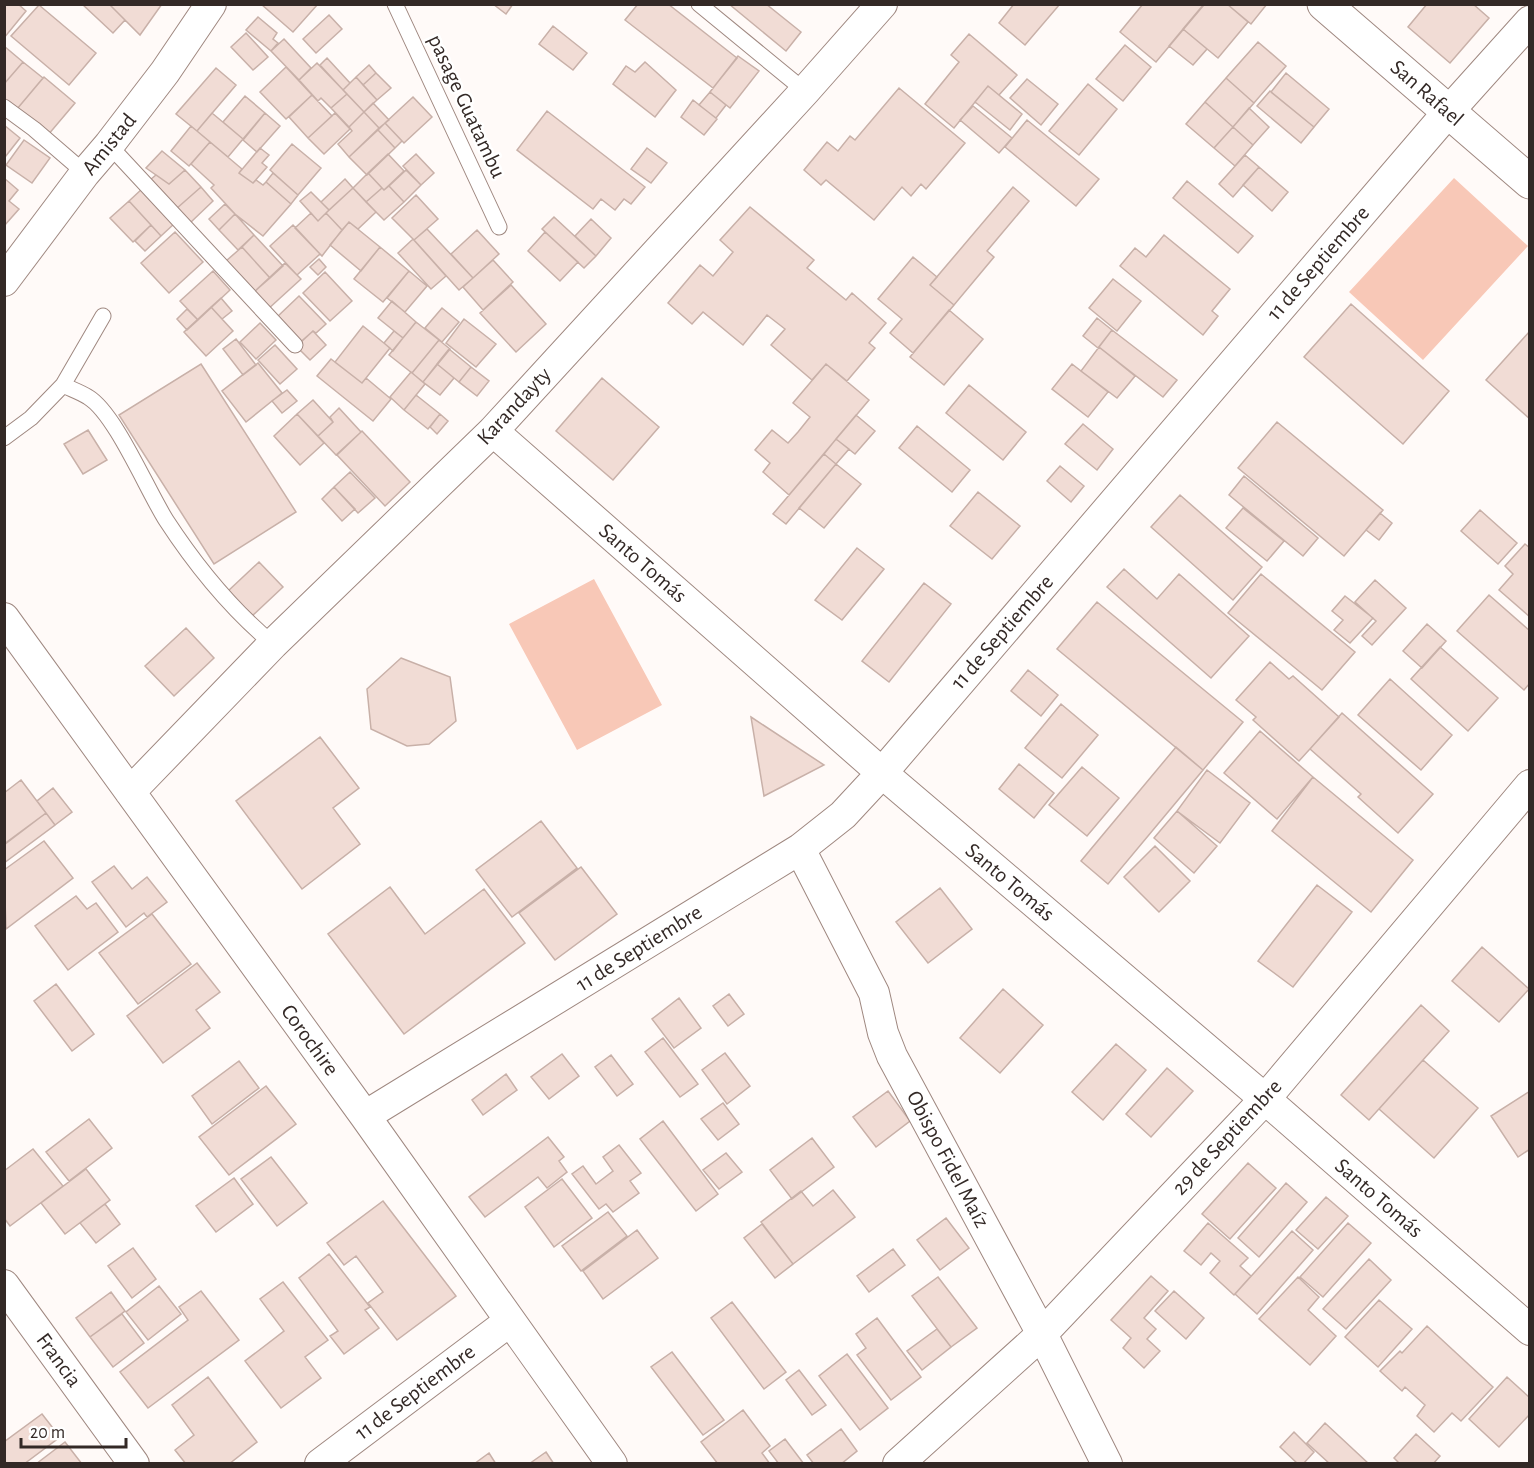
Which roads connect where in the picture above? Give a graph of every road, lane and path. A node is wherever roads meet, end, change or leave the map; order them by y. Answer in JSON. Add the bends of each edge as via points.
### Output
{"nodes":[{"id":1,"x":211,"y":4,"type":"edge"},
{"id":2,"x":395,"y":4,"type":"edge"},
{"id":3,"x":699,"y":4,"type":"edge"},
{"id":4,"x":882,"y":4,"type":"edge"},
{"id":5,"x":1324,"y":4,"type":"edge"},
{"id":6,"x":1530,"y":21,"type":"edge"},
{"id":7,"x":805,"y":91,"type":"junction"},
{"id":8,"x":4,"y":107,"type":"edge"},
{"id":9,"x":1449,"y":111,"type":"junction"},
{"id":10,"x":109,"y":145,"type":"junction"},
{"id":11,"x":85,"y":173,"type":"junction"},
{"id":12,"x":1530,"y":182,"type":"edge"},
{"id":13,"x":499,"y":227,"type":"dead end"},
{"id":14,"x":5,"y":280,"type":"edge"},
{"id":15,"x":103,"y":316,"type":"dead end"},
{"id":16,"x":295,"y":345,"type":"dead end"},
{"id":17,"x":63,"y":385,"type":"junction"},
{"id":18,"x":493,"y":430,"type":"junction"},
{"id":19,"x":4,"y":438,"type":"edge"},
{"id":20,"x":4,"y":618,"type":"edge"},
{"id":21,"x":273,"y":644,"type":"junction"},
{"id":22,"x":882,"y":772,"type":"junction"},
{"id":23,"x":1530,"y":785,"type":"edge"},
{"id":24,"x":130,"y":792,"type":"junction"},
{"id":25,"x":800,"y":849,"type":"junction"},
{"id":26,"x":1265,"y":1099,"type":"junction"},
{"id":27,"x":365,"y":1116,"type":"junction"},
{"id":28,"x":4,"y":1285,"type":"edge"},
{"id":29,"x":510,"y":1320,"type":"junction"},
{"id":30,"x":1530,"y":1330,"type":"edge"},
{"id":31,"x":1042,"y":1334,"type":"junction"},
{"id":32,"x":134,"y":1464,"type":"edge"},
{"id":33,"x":320,"y":1464,"type":"edge"},
{"id":34,"x":612,"y":1464,"type":"edge"},
{"id":35,"x":898,"y":1464,"type":"edge"},
{"id":36,"x":1107,"y":1464,"type":"edge"}],
"edges":[{"from":1,"to":10,"type":"street","name":"Amistad"},
{"from":2,"to":13,"type":"lane","name":"pasage Guatambu"},
{"from":3,"to":7,"type":"lane"},
{"from":4,"to":7,"type":"street","name":"Karandayty"},
{"from":5,"to":9,"type":"street","name":"San Rafael"},
{"from":6,"to":9,"type":"street","name":"11 de Septiembre"},
{"from":7,"to":18,"type":"street","name":"Karandayty"},
{"from":8,"to":11,"type":"lane"},
{"from":9,"to":12,"type":"street","name":"San Rafael"},
{"from":9,"to":22,"type":"street","name":"11 de Septiembre"},
{"from":10,"to":11,"type":"street","name":"Amistad"},
{"from":10,"to":16,"type":"lane"},
{"from":11,"to":14,"type":"street","name":"Amistad"},
{"from":15,"to":17,"type":"lane"},
{"from":17,"to":19,"type":"lane","via":[[31,418]]},
{"from":17,"to":21,"type":"lane","via":[[89,397],[107,416],[166,520],[222,597]]},
{"from":18,"to":21,"type":"street","name":"Karandayty"},
{"from":18,"to":22,"type":"street","name":"Santo Tomás"},
{"from":20,"to":24,"type":"street","name":"Corochire"},
{"from":21,"to":24,"type":"street","name":"Karandayty"},
{"from":22,"to":25,"type":"street","name":"11 de Septiembre","via":[[843,815]]},
{"from":22,"to":26,"type":"street","name":"Santo Tomás"},
{"from":23,"to":26,"type":"street","name":"29 de Septiembre"},
{"from":24,"to":27,"type":"street","name":"Corochire"},
{"from":25,"to":27,"type":"street","name":"11 de Septiembre"},
{"from":25,"to":31,"type":"street","name":"Obispo Fidel Maíz","via":[[874,993],[892,1056]]},
{"from":26,"to":30,"type":"street","name":"Santo Tomás"},
{"from":26,"to":31,"type":"street","name":"29 de Septiembre"},
{"from":27,"to":29,"type":"street","name":"Corochire"},
{"from":28,"to":32,"type":"street","name":"Francia"},
{"from":29,"to":33,"type":"street","name":"11 de Septiembre"},
{"from":29,"to":34,"type":"street","name":"Corochire"},
{"from":31,"to":35,"type":"street","name":"29 de Septiembre"},
{"from":31,"to":36,"type":"street","name":"Obispo Fidel Maíz"}]}
